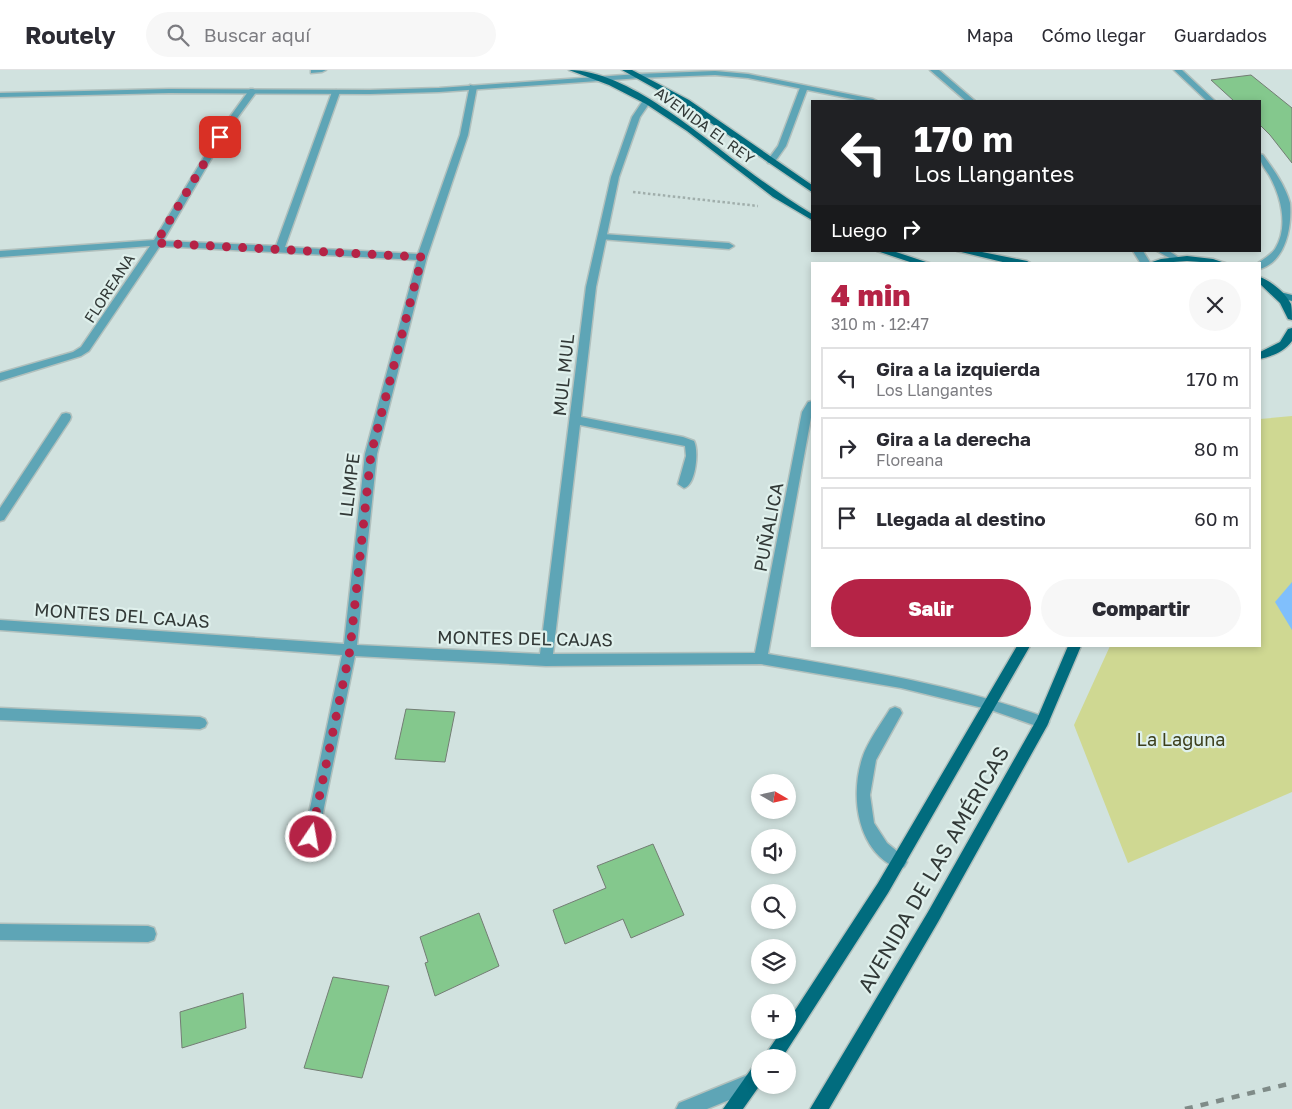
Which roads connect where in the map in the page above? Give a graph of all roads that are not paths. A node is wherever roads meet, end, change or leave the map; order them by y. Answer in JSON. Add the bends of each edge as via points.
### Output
{"nodes":[{"id":1,"x":572,"y":70,"type":"edge"},
{"id":2,"x":626,"y":70,"type":"edge"},
{"id":3,"x":934,"y":70,"type":"edge"},
{"id":4,"x":1178,"y":70,"type":"edge"},
{"id":5,"x":638,"y":76,"type":"junction"},
{"id":6,"x":601,"y":79,"type":"junction"},
{"id":7,"x":473,"y":86,"type":"junction"},
{"id":8,"x":804,"y":87,"type":"junction"},
{"id":9,"x":253,"y":91,"type":"junction"},
{"id":10,"x":336,"y":92,"type":"junction"},
{"id":11,"x":0,"y":95,"type":"edge"},
{"id":12,"x":868,"y":100,"type":"edge"},
{"id":13,"x":970,"y":100,"type":"edge"},
{"id":14,"x":1210,"y":100,"type":"edge"},
{"id":15,"x":647,"y":101,"type":"junction"},
{"id":16,"x":1261,"y":157,"type":"edge"},
{"id":17,"x":771,"y":161,"type":"junction"},
{"id":18,"x":811,"y":188,"type":"edge"},
{"id":19,"x":811,"y":216,"type":"edge"},
{"id":20,"x":603,"y":237,"type":"junction"},
{"id":21,"x":156,"y":243,"type":"junction"},
{"id":22,"x":729,"y":246,"type":"dead end"},
{"id":23,"x":279,"y":250,"type":"junction"},
{"id":24,"x":885,"y":252,"type":"edge"},
{"id":25,"x":967,"y":252,"type":"edge"},
{"id":26,"x":1164,"y":252,"type":"edge"},
{"id":27,"x":0,"y":254,"type":"edge"},
{"id":28,"x":422,"y":257,"type":"junction"},
{"id":29,"x":1173,"y":257,"type":"junction"},
{"id":30,"x":920,"y":262,"type":"edge"},
{"id":31,"x":1018,"y":262,"type":"edge"},
{"id":32,"x":1157,"y":262,"type":"edge"},
{"id":33,"x":1215,"y":262,"type":"edge"},
{"id":34,"x":1261,"y":265,"type":"edge"},
{"id":35,"x":1261,"y":281,"type":"edge"},
{"id":36,"x":1280,"y":295,"type":"junction"},
{"id":37,"x":1292,"y":298,"type":"edge"},
{"id":38,"x":1292,"y":317,"type":"edge"},
{"id":39,"x":1292,"y":331,"type":"edge"},
{"id":40,"x":1261,"y":356,"type":"edge"},
{"id":41,"x":0,"y":377,"type":"edge"},
{"id":42,"x":811,"y":406,"type":"edge"},
{"id":43,"x":66,"y":417,"type":"dead end"},
{"id":44,"x":576,"y":420,"type":"junction"},
{"id":45,"x":684,"y":484,"type":"dead end"},
{"id":46,"x":0,"y":517,"type":"edge"},
{"id":47,"x":0,"y":625,"type":"edge"},
{"id":48,"x":1023,"y":647,"type":"edge"},
{"id":49,"x":1075,"y":647,"type":"edge"},
{"id":50,"x":350,"y":650,"type":"junction"},
{"id":51,"x":761,"y":658,"type":"junction"},
{"id":52,"x":546,"y":660,"type":"junction"},
{"id":53,"x":991,"y":704,"type":"junction"},
{"id":54,"x":895,"y":713,"type":"dead end"},
{"id":55,"x":0,"y":714,"type":"edge"},
{"id":56,"x":1042,"y":722,"type":"junction"},
{"id":57,"x":200,"y":723,"type":"dead end"},
{"id":58,"x":311,"y":837,"type":"dead end"},
{"id":59,"x":899,"y":862,"type":"junction"},
{"id":60,"x":0,"y":932,"type":"edge"},
{"id":61,"x":148,"y":934,"type":"dead end"},
{"id":62,"x":777,"y":1049,"type":"edge"},
{"id":63,"x":751,"y":1079,"type":"edge"},
{"id":64,"x":751,"y":1083,"type":"edge"},
{"id":65,"x":684,"y":1109,"type":"edge"},
{"id":66,"x":732,"y":1109,"type":"edge"},
{"id":67,"x":819,"y":1109,"type":"edge"}],
"edges":[{"from":1,"to":6,"type":"main road","name":"AVENIDA EL REY"},
{"from":2,"to":5,"type":"main road","name":"AVENIDA EL REY"},
{"from":3,"to":13,"type":"street"},
{"from":4,"to":14,"type":"street"},
{"from":5,"to":6,"type":"street"},
{"from":5,"to":8,"type":"street","via":[[715,73]]},
{"from":5,"to":17,"type":"main road","name":"AVENIDA EL REY","via":[[686,102]]},
{"from":6,"to":7,"type":"street"},
{"from":6,"to":15,"type":"main road","name":"AVENIDA EL REY"},
{"from":7,"to":10,"type":"street","via":[[439,90]]},
{"from":7,"to":28,"type":"street","name":"LLIMPE","via":[[464,134]]},
{"from":8,"to":12,"type":"street"},
{"from":8,"to":17,"type":"street","via":[[782,146]]},
{"from":9,"to":10,"type":"street"},
{"from":9,"to":11,"type":"street"},
{"from":9,"to":21,"type":"street","name":"FLOREANA","via":[[223,132]]},
{"from":10,"to":23,"type":"street"},
{"from":15,"to":19,"type":"main road","name":"AVENIDA EL REY","via":[[789,205]]},
{"from":15,"to":20,"type":"street","name":"MUL MUL","via":[[636,117],[615,177]]},
{"from":16,"to":34,"type":"street","via":[[1273,174],[1286,204],[1287,228],[1279,251]]},
{"from":17,"to":18,"type":"main road","name":"AVENIDA EL REY"},
{"from":20,"to":22,"type":"street"},
{"from":20,"to":44,"type":"street","name":"MUL MUL","via":[[591,287]]},
{"from":21,"to":23,"type":"street"},
{"from":21,"to":27,"type":"street"},
{"from":21,"to":41,"type":"street","name":"FLOREANA","via":[[85,349]]},
{"from":23,"to":28,"type":"street"},
{"from":24,"to":30,"type":"main road"},
{"from":25,"to":31,"type":"main road"},
{"from":26,"to":29,"type":"street"},
{"from":28,"to":50,"type":"street","name":"LLIMPE","via":[[371,454]]},
{"from":29,"to":32,"type":"main road"},
{"from":29,"to":33,"type":"main road"},
{"from":35,"to":36,"type":"main road"},
{"from":36,"to":37,"type":"main road"},
{"from":36,"to":38,"type":"main road"},
{"from":39,"to":40,"type":"main road","via":[[1279,348]]},
{"from":42,"to":51,"type":"street","name":"PUÑALICA","via":[[807,412]]},
{"from":43,"to":46,"type":"street"},
{"from":44,"to":45,"type":"street","via":[[690,444],[692,456]]},
{"from":44,"to":52,"type":"street","name":"MUL MUL"},
{"from":47,"to":50,"type":"street","name":"MONTES DEL CAJAS"},
{"from":48,"to":53,"type":"main road","name":"AVENIDA DE LAS AMÉRICAS"},
{"from":49,"to":56,"type":"main road","name":"AVENIDA DE LAS AMÉRICAS"},
{"from":50,"to":52,"type":"street","name":"MONTES DEL CAJAS"},
{"from":50,"to":58,"type":"street","name":"LLIMPE"},
{"from":51,"to":52,"type":"street","name":"MONTES DEL CAJAS"},
{"from":51,"to":53,"type":"street","name":"MONTES DEL CAJAS","via":[[901,682]]},
{"from":53,"to":56,"type":"street","name":"MONTES DEL CAJAS"},
{"from":53,"to":59,"type":"main road","name":"AVENIDA DE LAS AMÉRICAS"},
{"from":54,"to":59,"type":"street","via":[[869,758],[863,795],[867,825],[882,848]]},
{"from":55,"to":57,"type":"street"},
{"from":56,"to":67,"type":"main road","name":"AVENIDA DE LAS AMÉRICAS"},
{"from":59,"to":62,"type":"main road","name":"AVENIDA DE LAS AMÉRICAS"},
{"from":60,"to":61,"type":"street"},
{"from":63,"to":65,"type":"street"},
{"from":64,"to":66,"type":"main road"}]}
